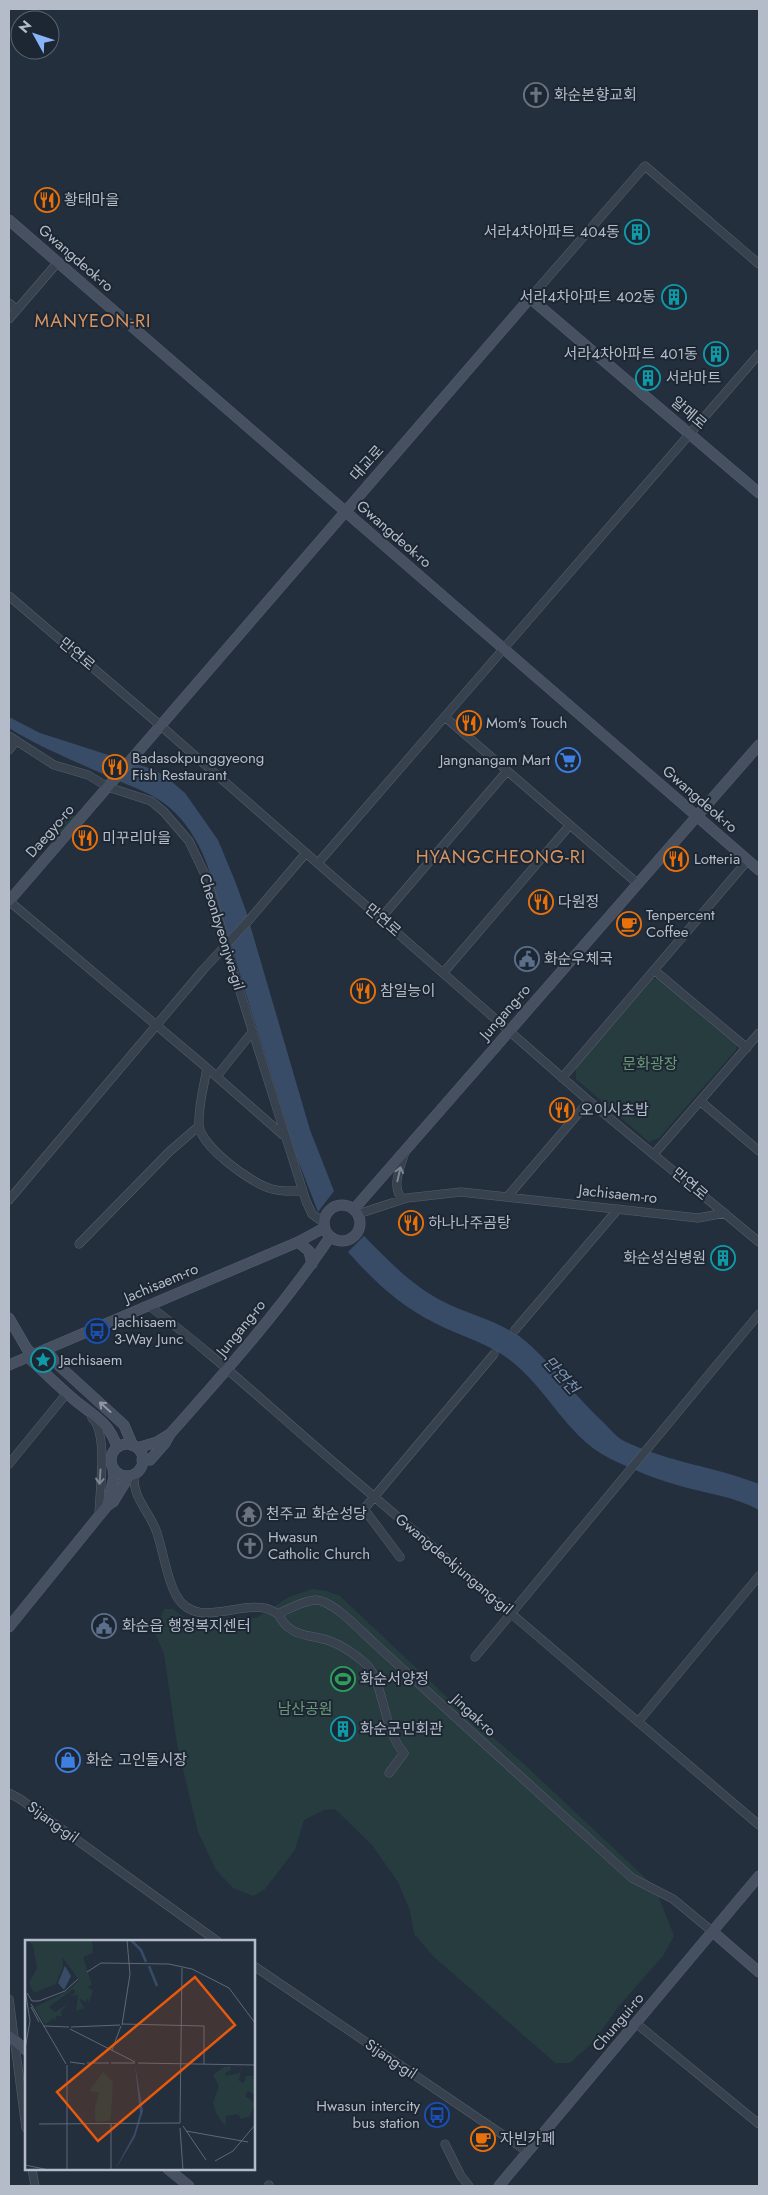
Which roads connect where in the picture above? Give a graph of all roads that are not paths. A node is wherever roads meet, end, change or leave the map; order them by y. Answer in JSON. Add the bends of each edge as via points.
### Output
{"nodes":[{"id":1,"x":9,"y":220,"type":"edge"},
{"id":2,"x":58,"y":262,"type":"junction"},
{"id":3,"x":759,"y":264,"type":"edge"},
{"id":4,"x":530,"y":298,"type":"junction"},
{"id":5,"x":9,"y":303,"type":"edge"},
{"id":6,"x":17,"y":310,"type":"junction"},
{"id":7,"x":9,"y":319,"type":"edge"},
{"id":8,"x":759,"y":354,"type":"edge"},
{"id":9,"x":690,"y":434,"type":"junction"},
{"id":10,"x":759,"y":493,"type":"edge"},
{"id":11,"x":344,"y":510,"type":"junction"},
{"id":12,"x":9,"y":596,"type":"edge"},
{"id":13,"x":503,"y":649,"type":"junction"},
{"id":14,"x":445,"y":717,"type":"junction"},
{"id":15,"x":161,"y":726,"type":"junction"},
{"id":16,"x":12,"y":739,"type":"edge"},
{"id":17,"x":759,"y":745,"type":"edge"},
{"id":18,"x":9,"y":750,"type":"edge"},
{"id":19,"x":506,"y":771,"type":"junction"},
{"id":20,"x":111,"y":784,"type":"junction"},
{"id":21,"x":697,"y":816,"type":"junction"},
{"id":22,"x":570,"y":826,"type":"junction"},
{"id":23,"x":306,"y":853,"type":"junction"},
{"id":24,"x":748,"y":860,"type":"junction"},
{"id":25,"x":318,"y":863,"type":"junction"},
{"id":26,"x":759,"y":870,"type":"edge"},
{"id":27,"x":638,"y":883,"type":"junction"},
{"id":28,"x":9,"y":901,"type":"edge"},
{"id":29,"x":381,"y":918,"type":"junction"},
{"id":30,"x":227,"y":943,"type":"junction"},
{"id":31,"x":654,"y":970,"type":"junction"},
{"id":32,"x":444,"y":972,"type":"junction"},
{"id":33,"x":156,"y":1025,"type":"junction"},
{"id":34,"x":509,"y":1030,"type":"junction"},
{"id":35,"x":253,"y":1031,"type":"junction"},
{"id":36,"x":759,"y":1033,"type":"edge"},
{"id":37,"x":747,"y":1048,"type":"junction"},
{"id":38,"x":207,"y":1068,"type":"junction"},
{"id":39,"x":217,"y":1076,"type":"junction"},
{"id":40,"x":562,"y":1078,"type":"junction"},
{"id":41,"x":589,"y":1101,"type":"junction"},
{"id":42,"x":700,"y":1102,"type":"junction"},
{"id":43,"x":199,"y":1126,"type":"junction"},
{"id":44,"x":285,"y":1136,"type":"junction"},
{"id":45,"x":407,"y":1147,"type":"junction"},
{"id":46,"x":759,"y":1151,"type":"edge"},
{"id":47,"x":654,"y":1154,"type":"junction"},
{"id":48,"x":302,"y":1191,"type":"junction"},
{"id":49,"x":508,"y":1196,"type":"junction"},
{"id":50,"x":402,"y":1199,"type":"junction"},
{"id":51,"x":9,"y":1200,"type":"edge"},
{"id":52,"x":618,"y":1209,"type":"junction"},
{"id":53,"x":356,"y":1212,"type":"junction"},
{"id":54,"x":725,"y":1213,"type":"junction"},
{"id":55,"x":326,"y":1229,"type":"junction"},
{"id":56,"x":298,"y":1242,"type":"junction"},
{"id":57,"x":759,"y":1242,"type":"edge"},
{"id":58,"x":79,"y":1244,"type":"dead end"},
{"id":59,"x":312,"y":1264,"type":"junction"},
{"id":60,"x":148,"y":1305,"type":"junction"},
{"id":61,"x":759,"y":1314,"type":"edge"},
{"id":62,"x":9,"y":1318,"type":"edge"},
{"id":63,"x":515,"y":1330,"type":"dead end"},
{"id":64,"x":46,"y":1349,"type":"junction"},
{"id":65,"x":494,"y":1354,"type":"dead end"},
{"id":66,"x":30,"y":1356,"type":"junction"},
{"id":67,"x":9,"y":1365,"type":"edge"},
{"id":68,"x":228,"y":1368,"type":"junction"},
{"id":69,"x":67,"y":1393,"type":"junction"},
{"id":70,"x":78,"y":1402,"type":"junction"},
{"id":71,"x":170,"y":1434,"type":"junction"},
{"id":72,"x":118,"y":1447,"type":"junction"},
{"id":73,"x":135,"y":1447,"type":"junction"},
{"id":74,"x":142,"y":1460,"type":"junction"},
{"id":75,"x":9,"y":1464,"type":"edge"},
{"id":76,"x":114,"y":1469,"type":"junction"},
{"id":77,"x":131,"y":1475,"type":"junction"},
{"id":78,"x":374,"y":1497,"type":"junction"},
{"id":79,"x":107,"y":1506,"type":"junction"},
{"id":80,"x":98,"y":1517,"type":"junction"},
{"id":81,"x":400,"y":1558,"type":"dead end"},
{"id":82,"x":759,"y":1576,"type":"edge"},
{"id":83,"x":512,"y":1612,"type":"junction"},
{"id":84,"x":278,"y":1614,"type":"junction"},
{"id":85,"x":9,"y":1627,"type":"edge"},
{"id":86,"x":475,"y":1657,"type":"dead end"},
{"id":87,"x":638,"y":1722,"type":"junction"},
{"id":88,"x":389,"y":1773,"type":"dead end"},
{"id":89,"x":9,"y":1793,"type":"edge"},
{"id":90,"x":759,"y":1825,"type":"edge"},
{"id":91,"x":759,"y":1876,"type":"edge"},
{"id":92,"x":713,"y":1932,"type":"junction"},
{"id":93,"x":216,"y":1940,"type":"edge"},
{"id":94,"x":255,"y":1967,"type":"edge"},
{"id":95,"x":759,"y":1972,"type":"edge"},
{"id":96,"x":9,"y":1999,"type":"edge"},
{"id":97,"x":637,"y":2024,"type":"junction"},
{"id":98,"x":11,"y":2038,"type":"edge"},
{"id":99,"x":25,"y":2049,"type":"edge"},
{"id":100,"x":25,"y":2122,"type":"edge"},
{"id":101,"x":759,"y":2124,"type":"edge"},
{"id":102,"x":444,"y":2144,"type":"dead end"},
{"id":103,"x":528,"y":2152,"type":"junction"},
{"id":104,"x":32,"y":2170,"type":"edge"},
{"id":105,"x":169,"y":2170,"type":"edge"},
{"id":106,"x":35,"y":2186,"type":"edge"},
{"id":107,"x":189,"y":2186,"type":"edge"},
{"id":108,"x":470,"y":2186,"type":"edge"},
{"id":109,"x":499,"y":2186,"type":"edge"}],
"edges":[{"from":1,"to":2,"type":"street","name":"Gwangdeok-ro"},
{"from":2,"to":6,"type":"street"},
{"from":2,"to":11,"type":"street","name":"Gwangdeok-ro"},
{"from":3,"to":4,"type":"street","name":"대교로","via":[[645,166]]},
{"from":4,"to":9,"type":"street","name":"알메로"},
{"from":4,"to":11,"type":"street","name":"대교로"},
{"from":5,"to":6,"type":"street"},
{"from":6,"to":7,"type":"street"},
{"from":8,"to":9,"type":"street"},
{"from":9,"to":10,"type":"street","name":"알메로"},
{"from":9,"to":13,"type":"street"},
{"from":11,"to":13,"type":"street","name":"Gwangdeok-ro"},
{"from":11,"to":15,"type":"street","name":"대교로"},
{"from":12,"to":15,"type":"street","name":"만연로"},
{"from":13,"to":14,"type":"street"},
{"from":13,"to":21,"type":"street","name":"Gwangdeok-ro"},
{"from":14,"to":19,"type":"street"},
{"from":14,"to":25,"type":"street"},
{"from":15,"to":20,"type":"street","name":"대교로"},
{"from":15,"to":23,"type":"street","name":"만연로"},
{"from":16,"to":18,"type":"street"},
{"from":16,"to":20,"type":"street","name":"Cheonbyeonjwa-gil","via":[[54,765]]},
{"from":17,"to":21,"type":"street","name":"Jungang-ro"},
{"from":19,"to":22,"type":"street"},
{"from":19,"to":29,"type":"street"},
{"from":20,"to":28,"type":"street","name":"Daegyo-ro"},
{"from":20,"to":30,"type":"street","name":"Cheonbyeonjwa-gil","via":[[150,801],[182,832],[208,880]]},
{"from":21,"to":24,"type":"street","name":"Gwangdeok-ro"},
{"from":21,"to":27,"type":"street","name":"Jungang-ro"},
{"from":22,"to":27,"type":"street"},
{"from":22,"to":32,"type":"street"},
{"from":23,"to":25,"type":"street","name":"만연로"},
{"from":23,"to":30,"type":"street"},
{"from":24,"to":26,"type":"street","name":"Gwangdeok-ro"},
{"from":24,"to":31,"type":"street"},
{"from":25,"to":29,"type":"street","name":"만연로"},
{"from":27,"to":34,"type":"street","name":"Jungang-ro"},
{"from":28,"to":33,"type":"street"},
{"from":29,"to":32,"type":"street","name":"만연로"},
{"from":30,"to":33,"type":"street"},
{"from":30,"to":35,"type":"street","name":"Cheonbyeonjwa-gil"},
{"from":31,"to":37,"type":"street"},
{"from":31,"to":40,"type":"street"},
{"from":32,"to":34,"type":"street","name":"만연로"},
{"from":33,"to":38,"type":"street"},
{"from":33,"to":51,"type":"street"},
{"from":34,"to":40,"type":"street","name":"만연로"},
{"from":34,"to":45,"type":"street","name":"Jungang-ro"},
{"from":35,"to":39,"type":"street"},
{"from":35,"to":44,"type":"street","name":"Cheonbyeonjwa-gil"},
{"from":36,"to":37,"type":"street"},
{"from":37,"to":42,"type":"street"},
{"from":38,"to":39,"type":"street"},
{"from":38,"to":43,"type":"street"},
{"from":39,"to":44,"type":"street"},
{"from":40,"to":41,"type":"street","name":"만연로"},
{"from":41,"to":47,"type":"street","name":"만연로"},
{"from":41,"to":49,"type":"street"},
{"from":42,"to":46,"type":"street"},
{"from":42,"to":47,"type":"street"},
{"from":43,"to":48,"type":"street","via":[[208,1143],[252,1180],[273,1190]]},
{"from":43,"to":58,"type":"street","via":[[170,1151]]},
{"from":44,"to":48,"type":"street","name":"Cheonbyeonjwa-gil"},
{"from":50,"to":45,"type":"street","one_way":true,"via":[[398,1193],[398,1175]]},
{"from":45,"to":53,"type":"street","name":"Jungang-ro"},
{"from":47,"to":54,"type":"street","name":"만연로"},
{"from":48,"to":55,"type":"street","name":"Cheonbyeonjwa-gil","via":[[312,1214]]},
{"from":49,"to":50,"type":"street","name":"Jachisaem-ro","via":[[462,1192]]},
{"from":49,"to":52,"type":"street","name":"Jachisaem-ro"},
{"from":50,"to":53,"type":"street","name":"Jachisaem-ro"},
{"from":52,"to":54,"type":"street","name":"Jachisaem-ro","via":[[698,1218]]},
{"from":52,"to":63,"type":"street"},
{"from":53,"to":55,"type":"street","via":[[343,1204],[332,1207],[327,1211]]},
{"from":53,"to":55,"type":"street","via":[[360,1224],[354,1236],[341,1241]]},
{"from":54,"to":57,"type":"street","name":"만연로"},
{"from":55,"to":56,"type":"street","name":"Jachisaem-ro"},
{"from":55,"to":59,"type":"street","name":"Jungang-ro"},
{"from":56,"to":59,"type":"street","via":[[309,1251]]},
{"from":56,"to":60,"type":"street","name":"Jachisaem-ro"},
{"from":59,"to":68,"type":"street","name":"Jungang-ro"},
{"from":60,"to":64,"type":"street","name":"Jachisaem-ro"},
{"from":60,"to":68,"type":"street","name":"Gwangdeokjungang-gil"},
{"from":61,"to":83,"type":"street"},
{"from":62,"to":66,"type":"street"},
{"from":64,"to":66,"type":"street","name":"Jachisaem-ro"},
{"from":73,"to":64,"type":"street","one_way":true,"via":[[124,1425],[55,1362]]},
{"from":65,"to":78,"type":"street"},
{"from":66,"to":67,"type":"street","name":"Jachisaem-ro"},
{"from":66,"to":69,"type":"street"},
{"from":68,"to":71,"type":"street","name":"Jungang-ro"},
{"from":68,"to":78,"type":"street","name":"Gwangdeokjungang-gil"},
{"from":69,"to":70,"type":"street"},
{"from":69,"to":75,"type":"street"},
{"from":70,"to":72,"type":"street","via":[[97,1415],[114,1436]]},
{"from":70,"to":80,"type":"street","one_way":true,"via":[[97,1423],[101,1436]]},
{"from":71,"to":73,"type":"street","name":"Jungang-ro","via":[[157,1442]]},
{"from":71,"to":74,"type":"street","name":"Jungang-ro","via":[[150,1460]]},
{"from":72,"to":73,"type":"street","via":[[124,1444]]},
{"from":72,"to":76,"type":"street","via":[[111,1456]]},
{"from":73,"to":74,"type":"street"},
{"from":74,"to":77,"type":"street","via":[[140,1468]]},
{"from":76,"to":77,"type":"street","via":[[120,1475]]},
{"from":76,"to":79,"type":"street"},
{"from":77,"to":79,"type":"street"},
{"from":77,"to":84,"type":"street","via":[[133,1487],[156,1530],[178,1599],[191,1609],[205,1613],[265,1608]]},
{"from":78,"to":81,"type":"street","via":[[364,1509]]},
{"from":78,"to":83,"type":"street","name":"Gwangdeokjungang-gil"},
{"from":79,"to":80,"type":"street"},
{"from":80,"to":85,"type":"street"},
{"from":82,"to":87,"type":"street"},
{"from":83,"to":86,"type":"street"},
{"from":83,"to":87,"type":"street","name":"Gwangdeokjungang-gil"},
{"from":84,"to":88,"type":"street","via":[[296,1633],[340,1645],[371,1671],[399,1748],[404,1752]]},
{"from":84,"to":92,"type":"street","name":"Jingak-ro","via":[[313,1600],[337,1610],[632,1878],[673,1899]]},
{"from":87,"to":90,"type":"street","name":"Gwangdeokjungang-gil"},
{"from":89,"to":93,"type":"street","name":"Sijang-gil"},
{"from":91,"to":92,"type":"street","name":"Chungui-ro"},
{"from":92,"to":95,"type":"street","name":"Jingak-ro"},
{"from":92,"to":97,"type":"street","name":"Chungui-ro"},
{"from":94,"to":103,"type":"street","name":"Sijang-gil"},
{"from":96,"to":98,"type":"street"},
{"from":97,"to":101,"type":"street"},
{"from":97,"to":103,"type":"street","name":"Chungui-ro"},
{"from":98,"to":99,"type":"street"},
{"from":98,"to":100,"type":"street"},
{"from":102,"to":108,"type":"street"},
{"from":103,"to":109,"type":"street","name":"Chungui-ro"},
{"from":104,"to":106,"type":"street"},
{"from":105,"to":107,"type":"street"}]}
